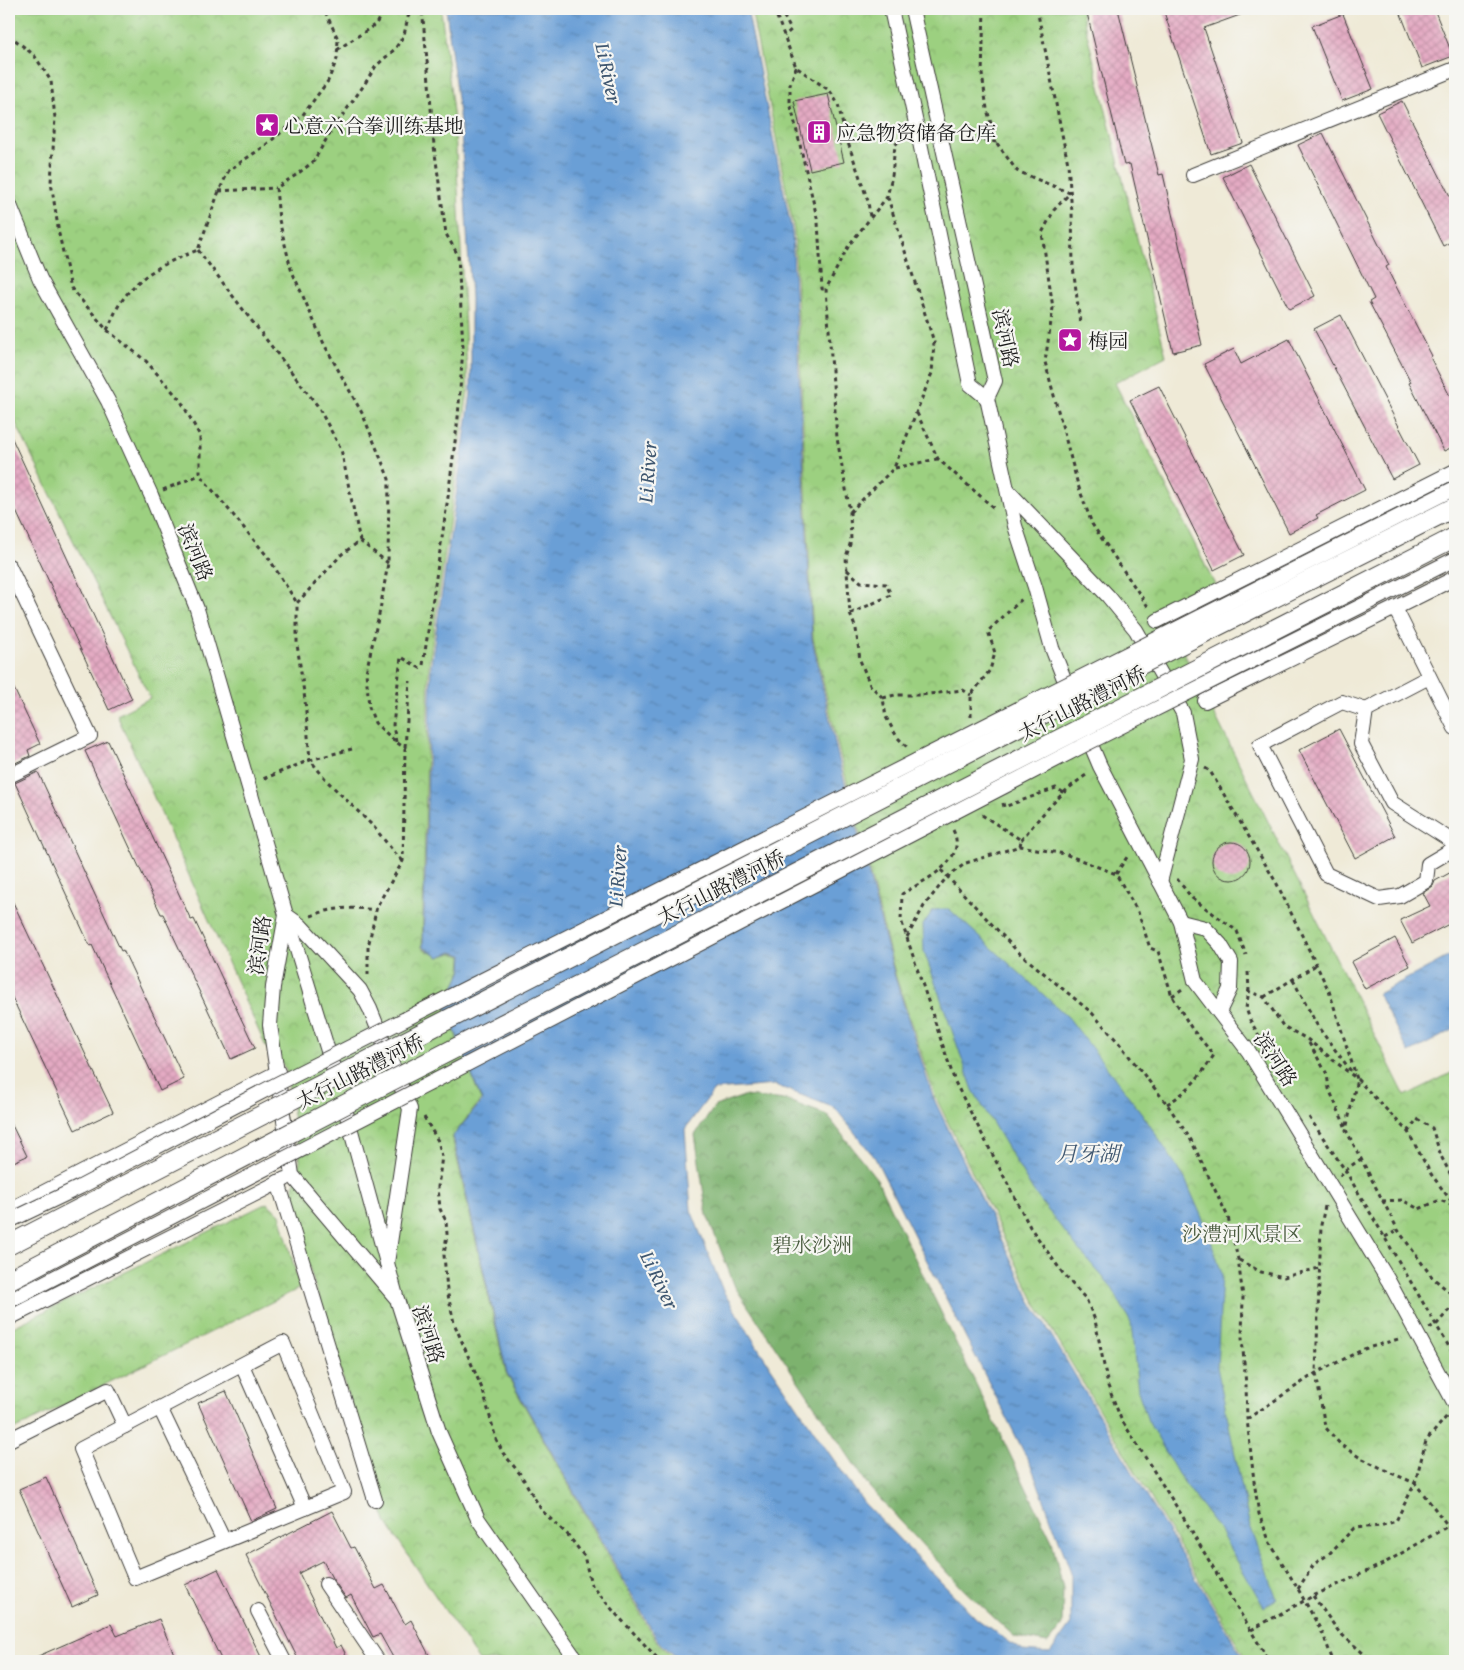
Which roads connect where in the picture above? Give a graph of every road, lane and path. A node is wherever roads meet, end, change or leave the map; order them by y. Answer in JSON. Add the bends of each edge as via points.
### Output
{"nodes":[{"id":1,"x":324,"y":9,"type":"edge"},
{"id":2,"x":384,"y":9,"type":"edge"},
{"id":3,"x":412,"y":9,"type":"edge"},
{"id":4,"x":422,"y":9,"type":"edge"},
{"id":5,"x":774,"y":9,"type":"edge"},
{"id":6,"x":780,"y":9,"type":"edge"},
{"id":7,"x":891,"y":9,"type":"edge"},
{"id":8,"x":912,"y":9,"type":"edge"},
{"id":9,"x":984,"y":9,"type":"edge"},
{"id":10,"x":1037,"y":9,"type":"edge"},
{"id":11,"x":9,"y":35,"type":"edge"},
{"id":12,"x":784,"y":36,"type":"junction"},
{"id":13,"x":337,"y":50,"type":"junction"},
{"id":14,"x":796,"y":67,"type":"junction"},
{"id":15,"x":1455,"y":69,"type":"edge"},
{"id":16,"x":940,"y":132,"type":"junction"},
{"id":17,"x":918,"y":133,"type":"junction"},
{"id":18,"x":996,"y":142,"type":"junction"},
{"id":19,"x":1193,"y":175,"type":"dead end"},
{"id":20,"x":276,"y":188,"type":"junction"},
{"id":21,"x":219,"y":191,"type":"junction"},
{"id":22,"x":1070,"y":193,"type":"junction"},
{"id":23,"x":887,"y":197,"type":"junction"},
{"id":24,"x":9,"y":202,"type":"edge"},
{"id":25,"x":870,"y":218,"type":"junction"},
{"id":26,"x":198,"y":250,"type":"junction"},
{"id":27,"x":826,"y":289,"type":"junction"},
{"id":28,"x":1080,"y":323,"type":"dead end"},
{"id":29,"x":107,"y":330,"type":"junction"},
{"id":30,"x":987,"y":398,"type":"junction"},
{"id":31,"x":917,"y":412,"type":"junction"},
{"id":32,"x":938,"y":460,"type":"junction"},
{"id":33,"x":894,"y":468,"type":"junction"},
{"id":34,"x":1455,"y":471,"type":"edge"},
{"id":35,"x":200,"y":475,"type":"junction"},
{"id":36,"x":1455,"y":488,"type":"edge"},
{"id":37,"x":1006,"y":489,"type":"junction"},
{"id":38,"x":151,"y":495,"type":"junction"},
{"id":39,"x":1455,"y":506,"type":"edge"},
{"id":40,"x":850,"y":512,"type":"junction"},
{"id":41,"x":1015,"y":526,"type":"junction"},
{"id":42,"x":1455,"y":537,"type":"edge"},
{"id":43,"x":360,"y":541,"type":"junction"},
{"id":44,"x":1455,"y":559,"type":"edge"},
{"id":45,"x":388,"y":563,"type":"junction"},
{"id":46,"x":9,"y":566,"type":"edge"},
{"id":47,"x":847,"y":570,"type":"junction"},
{"id":48,"x":1455,"y":578,"type":"edge"},
{"id":49,"x":1035,"y":587,"type":"junction"},
{"id":50,"x":297,"y":603,"type":"junction"},
{"id":51,"x":1395,"y":608,"type":"junction"},
{"id":52,"x":850,"y":614,"type":"junction"},
{"id":53,"x":1157,"y":621,"type":"joint"},
{"id":54,"x":1430,"y":676,"type":"junction"},
{"id":55,"x":410,"y":681,"type":"dead end"},
{"id":56,"x":1070,"y":692,"type":"junction"},
{"id":57,"x":971,"y":695,"type":"junction"},
{"id":58,"x":883,"y":698,"type":"junction"},
{"id":59,"x":1205,"y":701,"type":"dead end"},
{"id":60,"x":1366,"y":710,"type":"junction"},
{"id":61,"x":971,"y":717,"type":"dead end"},
{"id":62,"x":1455,"y":728,"type":"edge"},
{"id":63,"x":1087,"y":735,"type":"junction"},
{"id":64,"x":396,"y":742,"type":"junction"},
{"id":65,"x":405,"y":748,"type":"junction"},
{"id":66,"x":352,"y":749,"type":"dead end"},
{"id":67,"x":912,"y":754,"type":"dead end"},
{"id":68,"x":1192,"y":759,"type":"junction"},
{"id":69,"x":310,"y":760,"type":"junction"},
{"id":70,"x":1100,"y":766,"type":"junction"},
{"id":71,"x":9,"y":776,"type":"edge"},
{"id":72,"x":248,"y":785,"type":"junction"},
{"id":73,"x":980,"y":814,"type":"dead end"},
{"id":74,"x":951,"y":825,"type":"dead end"},
{"id":75,"x":1021,"y":840,"type":"junction"},
{"id":76,"x":1455,"y":843,"type":"edge"},
{"id":77,"x":1020,"y":846,"type":"junction"},
{"id":78,"x":1142,"y":846,"type":"junction"},
{"id":79,"x":1455,"y":848,"type":"edge"},
{"id":80,"x":403,"y":861,"type":"junction"},
{"id":81,"x":940,"y":870,"type":"junction"},
{"id":82,"x":1116,"y":874,"type":"junction"},
{"id":83,"x":1162,"y":876,"type":"junction"},
{"id":84,"x":947,"y":877,"type":"junction"},
{"id":85,"x":376,"y":910,"type":"junction"},
{"id":86,"x":286,"y":915,"type":"junction"},
{"id":87,"x":1181,"y":922,"type":"junction"},
{"id":88,"x":300,"y":925,"type":"junction"},
{"id":89,"x":907,"y":938,"type":"junction"},
{"id":90,"x":1316,"y":965,"type":"junction"},
{"id":91,"x":1293,"y":980,"type":"junction"},
{"id":92,"x":1230,"y":984,"type":"junction"},
{"id":93,"x":360,"y":990,"type":"junction"},
{"id":94,"x":1249,"y":991,"type":"junction"},
{"id":95,"x":1264,"y":997,"type":"junction"},
{"id":96,"x":1218,"y":1012,"type":"junction"},
{"id":97,"x":1307,"y":1039,"type":"junction"},
{"id":98,"x":1265,"y":1045,"type":"dead end"},
{"id":99,"x":330,"y":1057,"type":"junction"},
{"id":100,"x":278,"y":1077,"type":"junction"},
{"id":101,"x":336,"y":1077,"type":"junction"},
{"id":102,"x":1357,"y":1079,"type":"junction"},
{"id":103,"x":344,"y":1104,"type":"junction"},
{"id":104,"x":1167,"y":1104,"type":"junction"},
{"id":105,"x":420,"y":1110,"type":"dead end"},
{"id":106,"x":1305,"y":1111,"type":"dead end"},
{"id":107,"x":349,"y":1124,"type":"junction"},
{"id":108,"x":1346,"y":1128,"type":"junction"},
{"id":109,"x":1408,"y":1132,"type":"junction"},
{"id":110,"x":1361,"y":1159,"type":"junction"},
{"id":111,"x":1345,"y":1170,"type":"junction"},
{"id":112,"x":292,"y":1175,"type":"junction"},
{"id":113,"x":278,"y":1182,"type":"junction"},
{"id":114,"x":1455,"y":1182,"type":"edge"},
{"id":115,"x":1332,"y":1188,"type":"junction"},
{"id":116,"x":1382,"y":1200,"type":"junction"},
{"id":117,"x":1455,"y":1207,"type":"edge"},
{"id":118,"x":9,"y":1210,"type":"edge"},
{"id":119,"x":9,"y":1221,"type":"edge"},
{"id":120,"x":1398,"y":1230,"type":"junction"},
{"id":121,"x":1385,"y":1237,"type":"junction"},
{"id":122,"x":9,"y":1245,"type":"edge"},
{"id":123,"x":1238,"y":1260,"type":"junction"},
{"id":124,"x":387,"y":1263,"type":"junction"},
{"id":125,"x":1319,"y":1268,"type":"junction"},
{"id":126,"x":9,"y":1280,"type":"edge"},
{"id":127,"x":1455,"y":1297,"type":"edge"},
{"id":128,"x":397,"y":1299,"type":"junction"},
{"id":129,"x":9,"y":1301,"type":"edge"},
{"id":130,"x":1455,"y":1303,"type":"edge"},
{"id":131,"x":9,"y":1318,"type":"edge"},
{"id":132,"x":1437,"y":1324,"type":"junction"},
{"id":133,"x":1417,"y":1334,"type":"junction"},
{"id":134,"x":1455,"y":1357,"type":"edge"},
{"id":135,"x":242,"y":1365,"type":"junction"},
{"id":136,"x":1316,"y":1373,"type":"junction"},
{"id":137,"x":160,"y":1408,"type":"junction"},
{"id":138,"x":1453,"y":1409,"type":"edge"},
{"id":139,"x":1247,"y":1419,"type":"junction"},
{"id":140,"x":125,"y":1426,"type":"junction"},
{"id":141,"x":9,"y":1440,"type":"edge"},
{"id":142,"x":1415,"y":1483,"type":"junction"},
{"id":143,"x":375,"y":1500,"type":"dead end"},
{"id":144,"x":305,"y":1508,"type":"junction"},
{"id":145,"x":1455,"y":1522,"type":"edge"},
{"id":146,"x":1448,"y":1526,"type":"junction"},
{"id":147,"x":1455,"y":1535,"type":"edge"},
{"id":148,"x":224,"y":1541,"type":"junction"},
{"id":149,"x":326,"y":1584,"type":"dead end"},
{"id":150,"x":1298,"y":1589,"type":"junction"},
{"id":151,"x":1314,"y":1596,"type":"junction"},
{"id":152,"x":1304,"y":1601,"type":"junction"},
{"id":153,"x":258,"y":1611,"type":"dead end"},
{"id":154,"x":1251,"y":1630,"type":"junction"},
{"id":155,"x":284,"y":1661,"type":"edge"},
{"id":156,"x":378,"y":1661,"type":"edge"},
{"id":157,"x":577,"y":1661,"type":"edge"},
{"id":158,"x":660,"y":1661,"type":"edge"},
{"id":159,"x":1269,"y":1661,"type":"edge"},
{"id":160,"x":1333,"y":1661,"type":"edge"},
{"id":161,"x":1372,"y":1661,"type":"edge"}],
"edges":[{"from":1,"to":13,"type":"path","via":[[338,39]]},
{"from":2,"to":13,"type":"path","via":[[376,24]]},
{"from":3,"to":20,"type":"path","via":[[404,35],[395,49],[376,66],[313,162]]},
{"from":4,"to":64,"type":"path","via":[[434,146],[446,234],[458,255],[463,347],[458,418],[423,665],[420,668],[401,658],[393,725]]},
{"from":5,"to":12,"type":"path"},
{"from":6,"to":12,"type":"path","via":[[791,30]]},
{"from":7,"to":17,"type":"street"},
{"from":8,"to":16,"type":"street","name":"滨河路"},
{"from":9,"to":18,"type":"path","via":[[982,74],[986,109]]},
{"from":10,"to":22,"type":"path","via":[[1068,164]]},
{"from":11,"to":29,"type":"path","via":[[34,55],[51,81],[55,118],[51,182],[71,288]]},
{"from":12,"to":14,"type":"path"},
{"from":13,"to":21,"type":"path","via":[[337,59],[328,81],[302,116],[229,170]]},
{"from":14,"to":25,"type":"path","via":[[830,90],[838,104],[844,134],[868,201]]},
{"from":14,"to":27,"type":"path","via":[[790,85],[790,102],[818,222],[822,289]]},
{"from":15,"to":19,"type":"street"},
{"from":16,"to":17,"type":"street"},
{"from":16,"to":18,"type":"path","via":[[958,131]]},
{"from":16,"to":30,"type":"street","name":"滨河路","via":[[995,381]]},
{"from":17,"to":23,"type":"path","via":[[907,133],[895,145]]},
{"from":17,"to":30,"type":"street","via":[[970,384]]},
{"from":18,"to":22,"type":"path","via":[[1017,171]]},
{"from":20,"to":21,"type":"path"},
{"from":20,"to":45,"type":"path","via":[[279,220],[291,269],[324,344],[363,415],[389,479]]},
{"from":21,"to":26,"type":"path"},
{"from":22,"to":28,"type":"path","via":[[1073,266]]},
{"from":22,"to":53,"type":"path","via":[[1054,210],[1042,233],[1053,308],[1045,362],[1092,524]]},
{"from":23,"to":25,"type":"path"},
{"from":23,"to":31,"type":"path","via":[[934,342],[932,373]]},
{"from":24,"to":38,"type":"street","name":"滨河路","via":[[40,279],[108,401]]},
{"from":25,"to":27,"type":"path","via":[[849,245]]},
{"from":26,"to":29,"type":"path","via":[[163,264],[143,277],[121,302]]},
{"from":26,"to":43,"type":"path","via":[[318,405],[341,449]]},
{"from":27,"to":40,"type":"path","via":[[836,438]]},
{"from":29,"to":35,"type":"path","via":[[146,361],[181,402],[200,436]]},
{"from":30,"to":37,"type":"street","name":"滨河路"},
{"from":31,"to":32,"type":"path"},
{"from":31,"to":33,"type":"path"},
{"from":32,"to":33,"type":"path"},
{"from":32,"to":41,"type":"path"},
{"from":33,"to":40,"type":"path"},
{"from":34,"to":53,"type":"street"},
{"from":35,"to":38,"type":"path"},
{"from":35,"to":50,"type":"path","via":[[268,557]]},
{"from":36,"to":56,"type":"street","name":"太行山路澧河桥","bridge":true},
{"from":37,"to":41,"type":"street","name":"滨河路"},
{"from":37,"to":68,"type":"street","via":[[1136,630],[1182,714]]},
{"from":38,"to":72,"type":"street","name":"滨河路","via":[[197,609]]},
{"from":39,"to":56,"type":"main road","name":"太行山路澧河桥","bridge":true},
{"from":40,"to":47,"type":"path"},
{"from":41,"to":49,"type":"street","name":"滨河路"},
{"from":42,"to":63,"type":"main road","name":"太行山路澧河桥","bridge":true},
{"from":43,"to":45,"type":"path"},
{"from":43,"to":50,"type":"path","via":[[342,554]]},
{"from":44,"to":63,"type":"street","name":"太行山路澧河桥","bridge":true},
{"from":45,"to":64,"type":"path","via":[[366,672],[369,707],[375,723]]},
{"from":46,"to":71,"type":"street","via":[[90,736]]},
{"from":47,"to":52,"type":"path"},
{"from":47,"to":52,"type":"path","via":[[860,582],[886,584],[891,595]]},
{"from":48,"to":51,"type":"street"},
{"from":49,"to":56,"type":"street","name":"滨河路","via":[[1052,648]]},
{"from":49,"to":57,"type":"path","via":[[988,631],[996,653],[990,670]]},
{"from":50,"to":69,"type":"path","via":[[297,644]]},
{"from":51,"to":54,"type":"street"},
{"from":51,"to":59,"type":"street"},
{"from":52,"to":58,"type":"path","via":[[856,629],[860,660],[870,685]]},
{"from":54,"to":60,"type":"street"},
{"from":54,"to":62,"type":"street"},
{"from":55,"to":65,"type":"path"},
{"from":56,"to":99,"type":"street","name":"太行山路澧河桥","bridge":true},
{"from":56,"to":101,"type":"main road","name":"太行山路澧河桥","bridge":true},
{"from":57,"to":58,"type":"path","via":[[963,690]]},
{"from":57,"to":61,"type":"path"},
{"from":58,"to":67,"type":"path","via":[[886,717]]},
{"from":60,"to":76,"type":"street","via":[[1361,744],[1392,803]]},
{"from":60,"to":79,"type":"street","via":[[1342,702],[1260,745],[1326,874],[1378,899],[1400,896],[1426,881],[1428,864]]},
{"from":63,"to":70,"type":"street","name":"滨河路"},
{"from":63,"to":103,"type":"main road","name":"太行山路澧河桥","bridge":true},
{"from":63,"to":107,"type":"street","name":"太行山路澧河桥","bridge":true},
{"from":64,"to":65,"type":"path"},
{"from":65,"to":80,"type":"path"},
{"from":66,"to":69,"type":"path"},
{"from":68,"to":83,"type":"street"},
{"from":68,"to":90,"type":"path","via":[[1210,771],[1277,884]]},
{"from":69,"to":72,"type":"path"},
{"from":69,"to":80,"type":"path"},
{"from":70,"to":75,"type":"path","via":[[1077,780]]},
{"from":70,"to":78,"type":"street","name":"滨河路"},
{"from":72,"to":86,"type":"street","name":"滨河路"},
{"from":73,"to":75,"type":"path"},
{"from":74,"to":81,"type":"path","via":[[956,846]]},
{"from":75,"to":77,"type":"path"},
{"from":77,"to":82,"type":"path","via":[[1065,854]]},
{"from":77,"to":84,"type":"path","via":[[966,863]]},
{"from":78,"to":82,"type":"path","via":[[1128,854]]},
{"from":78,"to":83,"type":"street","name":"滨河路"},
{"from":80,"to":85,"type":"path"},
{"from":81,"to":84,"type":"path"},
{"from":81,"to":89,"type":"path","via":[[902,894],[901,920]]},
{"from":82,"to":104,"type":"path","via":[[1138,912],[1150,948],[1158,951],[1172,996],[1192,1029],[1214,1055],[1200,1078]]},
{"from":83,"to":87,"type":"street","name":"滨河路"},
{"from":83,"to":94,"type":"path","via":[[1179,880],[1192,898],[1237,931],[1246,954]]},
{"from":84,"to":89,"type":"path","via":[[924,906]]},
{"from":84,"to":104,"type":"path","via":[[1017,950],[1092,1013]]},
{"from":85,"to":88,"type":"path","via":[[353,907],[325,910]]},
{"from":85,"to":93,"type":"path","via":[[368,947],[368,982]]},
{"from":86,"to":88,"type":"street"},
{"from":86,"to":99,"type":"street"},
{"from":86,"to":100,"type":"street","name":"滨河路","via":[[273,987],[270,1025]]},
{"from":87,"to":92,"type":"street","via":[[1205,928],[1220,944],[1231,962]]},
{"from":87,"to":96,"type":"street","name":"滨河路","via":[[1195,981]]},
{"from":88,"to":93,"type":"street"},
{"from":89,"to":154,"type":"path","via":[[955,1082],[966,1105],[1030,1227],[1064,1275],[1086,1299],[1095,1320],[1108,1386],[1121,1419]]},
{"from":90,"to":91,"type":"path"},
{"from":90,"to":102,"type":"path","via":[[1329,990]]},
{"from":91,"to":95,"type":"path"},
{"from":91,"to":102,"type":"path","via":[[1318,1027]]},
{"from":92,"to":94,"type":"path"},
{"from":92,"to":96,"type":"street"},
{"from":93,"to":124,"type":"street","via":[[410,1109]]},
{"from":94,"to":95,"type":"path"},
{"from":94,"to":98,"type":"path","via":[[1246,1008]]},
{"from":95,"to":97,"type":"path","via":[[1283,1026]]},
{"from":96,"to":115,"type":"street","name":"滨河路","via":[[1249,1052]]},
{"from":97,"to":102,"type":"path"},
{"from":97,"to":108,"type":"path","via":[[1327,1074],[1329,1089]]},
{"from":99,"to":100,"type":"street","name":"太行山路澧河桥","bridge":true},
{"from":99,"to":101,"type":"street"},
{"from":100,"to":112,"type":"street","name":"滨河路"},
{"from":100,"to":118,"type":"street"},
{"from":100,"to":119,"type":"street","name":"太行山路澧河桥","bridge":true,"via":[[80,1187]]},
{"from":101,"to":122,"type":"main road","name":"太行山路澧河桥","bridge":true},
{"from":102,"to":108,"type":"path"},
{"from":102,"to":109,"type":"path"},
{"from":103,"to":107,"type":"street"},
{"from":103,"to":126,"type":"main road","name":"太行山路澧河桥","bridge":true},
{"from":104,"to":123,"type":"path","via":[[1191,1140],[1228,1217]]},
{"from":105,"to":158,"type":"path","via":[[442,1156],[438,1187],[440,1209],[446,1221],[444,1255],[454,1323],[483,1391],[496,1439],[542,1511],[568,1535],[584,1556],[591,1584]]},
{"from":106,"to":111,"type":"path"},
{"from":107,"to":124,"type":"street"},
{"from":107,"to":129,"type":"street","name":"太行山路澧河桥","bridge":true},
{"from":108,"to":110,"type":"path"},
{"from":109,"to":114,"type":"path","via":[[1417,1119],[1432,1128],[1441,1156]]},
{"from":109,"to":117,"type":"path","via":[[1431,1174]]},
{"from":110,"to":111,"type":"path"},
{"from":110,"to":116,"type":"path"},
{"from":111,"to":115,"type":"path"},
{"from":111,"to":121,"type":"path"},
{"from":112,"to":113,"type":"street"},
{"from":112,"to":128,"type":"street","name":"滨河路"},
{"from":113,"to":131,"type":"street"},
{"from":113,"to":143,"type":"street"},
{"from":115,"to":125,"type":"path","via":[[1320,1224]]},
{"from":115,"to":133,"type":"street","name":"滨河路"},
{"from":116,"to":117,"type":"path","via":[[1402,1200],[1419,1209],[1440,1200]]},
{"from":116,"to":120,"type":"path"},
{"from":120,"to":121,"type":"path"},
{"from":120,"to":127,"type":"path","via":[[1432,1277]]},
{"from":121,"to":132,"type":"path"},
{"from":123,"to":125,"type":"path","via":[[1261,1272],[1284,1277]]},
{"from":123,"to":139,"type":"path","via":[[1243,1297]]},
{"from":124,"to":128,"type":"street"},
{"from":125,"to":136,"type":"path"},
{"from":128,"to":157,"type":"street","name":"滨河路","via":[[439,1432],[478,1519]]},
{"from":130,"to":132,"type":"path"},
{"from":132,"to":133,"type":"path"},
{"from":132,"to":134,"type":"path"},
{"from":133,"to":136,"type":"path","via":[[1364,1349]]},
{"from":133,"to":138,"type":"street","name":"滨河路"},
{"from":135,"to":137,"type":"street"},
{"from":135,"to":144,"type":"street"},
{"from":135,"to":144,"type":"street","via":[[283,1343],[344,1492]]},
{"from":136,"to":139,"type":"path"},
{"from":136,"to":142,"type":"path","via":[[1325,1427],[1341,1445],[1359,1458]]},
{"from":137,"to":140,"type":"street"},
{"from":137,"to":148,"type":"street"},
{"from":138,"to":142,"type":"path","via":[[1426,1441]]},
{"from":139,"to":150,"type":"path","via":[[1259,1514],[1270,1542]]},
{"from":140,"to":141,"type":"street","via":[[108,1390]]},
{"from":140,"to":148,"type":"street","via":[[81,1449],[135,1578]]},
{"from":142,"to":146,"type":"path"},
{"from":142,"to":150,"type":"path","via":[[1396,1521],[1354,1528],[1329,1554],[1314,1564]]},
{"from":144,"to":148,"type":"street"},
{"from":145,"to":146,"type":"path"},
{"from":146,"to":147,"type":"path"},
{"from":146,"to":151,"type":"path","via":[[1382,1564]]},
{"from":149,"to":156,"type":"street"},
{"from":150,"to":152,"type":"path"},
{"from":151,"to":152,"type":"path"},
{"from":151,"to":161,"type":"path","via":[[1339,1632]]},
{"from":152,"to":154,"type":"path"},
{"from":152,"to":160,"type":"path","via":[[1323,1634]]},
{"from":153,"to":155,"type":"street"},
{"from":154,"to":159,"type":"path"}]}
